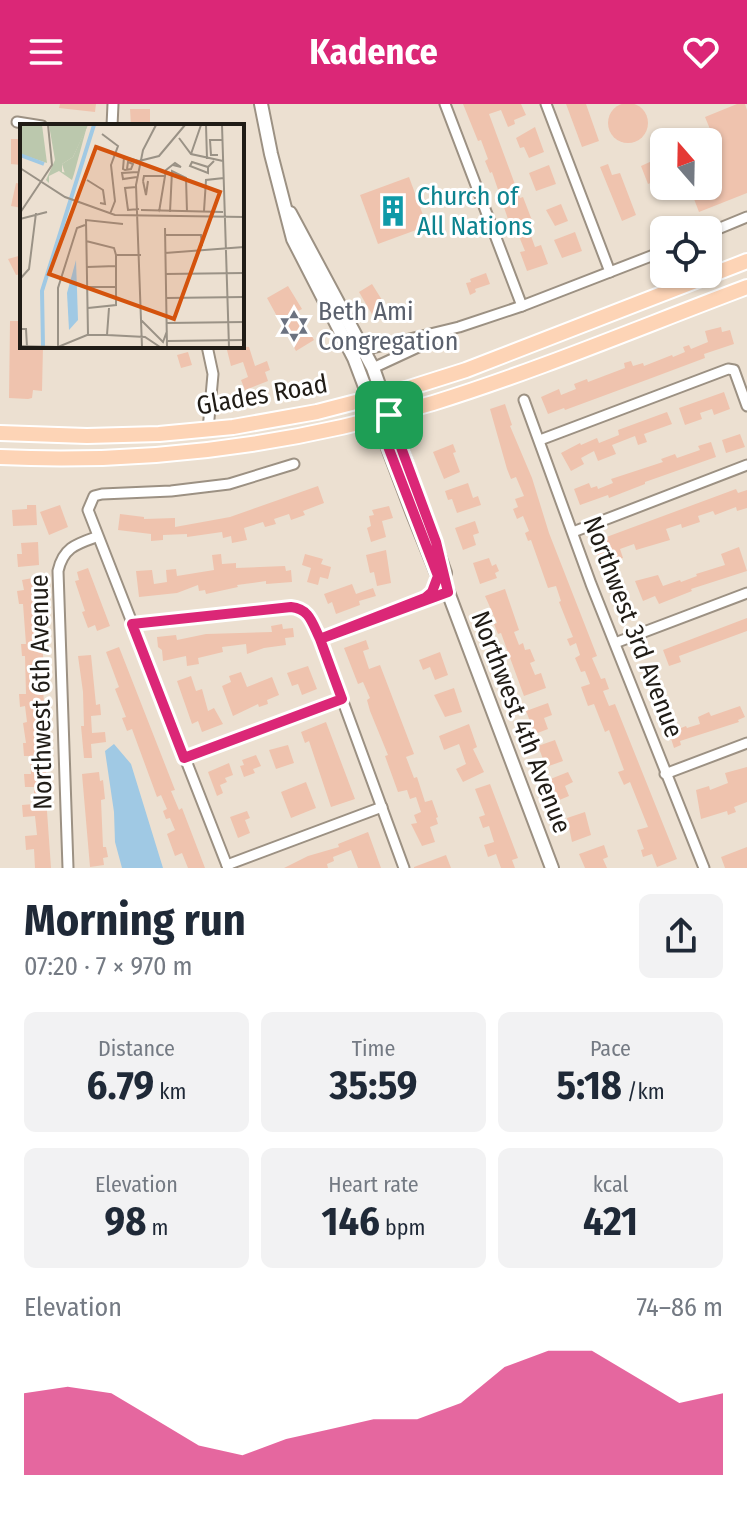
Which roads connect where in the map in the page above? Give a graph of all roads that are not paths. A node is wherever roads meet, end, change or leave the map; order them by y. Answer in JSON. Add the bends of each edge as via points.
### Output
{"nodes":[{"id":1,"x":113,"y":104,"type":"edge"},
{"id":2,"x":261,"y":104,"type":"edge"},
{"id":3,"x":445,"y":104,"type":"edge"},
{"id":4,"x":546,"y":104,"type":"edge"},
{"id":5,"x":17,"y":122,"type":"dead end"},
{"id":6,"x":30,"y":124,"type":"edge"},
{"id":7,"x":112,"y":124,"type":"edge"},
{"id":8,"x":285,"y":204,"type":"junction"},
{"id":9,"x":747,"y":217,"type":"edge"},
{"id":10,"x":722,"y":227,"type":"edge"},
{"id":11,"x":650,"y":256,"type":"edge"},
{"id":12,"x":747,"y":261,"type":"edge"},
{"id":13,"x":610,"y":272,"type":"junction"},
{"id":14,"x":747,"y":287,"type":"edge"},
{"id":15,"x":522,"y":306,"type":"junction"},
{"id":16,"x":459,"y":327,"type":"junction"},
{"id":17,"x":207,"y":348,"type":"edge"},
{"id":18,"x":364,"y":350,"type":"junction"},
{"id":19,"x":373,"y":368,"type":"junction"},
{"id":20,"x":376,"y":396,"type":"junction"},
{"id":21,"x":524,"y":400,"type":"dead end"},
{"id":22,"x":747,"y":406,"type":"edge"},
{"id":23,"x":383,"y":416,"type":"junction"},
{"id":24,"x":208,"y":430,"type":"junction"},
{"id":25,"x":1,"y":433,"type":"edge"},
{"id":26,"x":540,"y":440,"type":"junction"},
{"id":27,"x":1,"y":457,"type":"edge"},
{"id":28,"x":294,"y":464,"type":"dead end"},
{"id":29,"x":747,"y":465,"type":"edge"},
{"id":30,"x":573,"y":532,"type":"junction"},
{"id":31,"x":96,"y":537,"type":"junction"},
{"id":32,"x":438,"y":576,"type":"junction"},
{"id":33,"x":448,"y":592,"type":"junction"},
{"id":34,"x":747,"y":593,"type":"edge"},
{"id":35,"x":425,"y":598,"type":"junction"},
{"id":36,"x":132,"y":624,"type":"junction"},
{"id":37,"x":320,"y":639,"type":"junction"},
{"id":38,"x":615,"y":643,"type":"junction"},
{"id":39,"x":342,"y":699,"type":"junction"},
{"id":40,"x":747,"y":743,"type":"edge"},
{"id":41,"x":184,"y":758,"type":"junction"},
{"id":42,"x":665,"y":774,"type":"junction"},
{"id":43,"x":382,"y":807,"type":"junction"},
{"id":44,"x":227,"y":867,"type":"edge"},
{"id":45,"x":68,"y":868,"type":"edge"},
{"id":46,"x":404,"y":868,"type":"edge"},
{"id":47,"x":552,"y":868,"type":"edge"},
{"id":48,"x":704,"y":868,"type":"edge"}],
"edges":[{"from":1,"to":7,"type":"street"},
{"from":2,"to":8,"type":"street","name":"Northwest 4th Avenue"},
{"from":3,"to":15,"type":"street"},
{"from":4,"to":13,"type":"street"},
{"from":5,"to":6,"type":"street"},
{"from":8,"to":18,"type":"street","name":"Northwest 4th Avenue"},
{"from":8,"to":20,"type":"street","name":"Northwest 4th Avenue","via":[[302,259]]},
{"from":9,"to":10,"type":"street"},
{"from":11,"to":13,"type":"street"},
{"from":12,"to":20,"type":"main road","name":"Glades Road","via":[[466,370]]},
{"from":13,"to":15,"type":"street"},
{"from":14,"to":23,"type":"main road","name":"Glades Road","via":[[472,390]]},
{"from":15,"to":16,"type":"street"},
{"from":16,"to":18,"type":"street"},
{"from":16,"to":19,"type":"street"},
{"from":17,"to":24,"type":"street","via":[[213,374]]},
{"from":18,"to":19,"type":"street","name":"Northwest 4th Avenue"},
{"from":19,"to":20,"type":"street","name":"Northwest 4th Avenue"},
{"from":20,"to":23,"type":"street","name":"Northwest 4th Avenue"},
{"from":20,"to":24,"type":"main road","name":"Glades Road","via":[[293,417]]},
{"from":21,"to":26,"type":"street","name":"Northwest 3rd Avenue"},
{"from":22,"to":26,"type":"street","via":[[734,370],[728,369]]},
{"from":23,"to":27,"type":"main road","name":"Glades Road","via":[[199,451]]},
{"from":23,"to":32,"type":"street","name":"Northwest 4th Avenue"},
{"from":23,"to":33,"type":"street","name":"Northwest 4th Avenue","via":[[436,542]]},
{"from":24,"to":25,"type":"main road","name":"Glades Road"},
{"from":26,"to":30,"type":"street","name":"Northwest 3rd Avenue"},
{"from":28,"to":31,"type":"street","via":[[204,488],[94,496],[88,510]]},
{"from":29,"to":30,"type":"street"},
{"from":30,"to":38,"type":"street","name":"Northwest 3rd Avenue"},
{"from":31,"to":36,"type":"street"},
{"from":31,"to":45,"type":"street","name":"Northwest 6th Avenue","via":[[65,552],[58,571]]},
{"from":32,"to":33,"type":"street","name":"Northwest 4th Avenue"},
{"from":32,"to":35,"type":"street"},
{"from":33,"to":35,"type":"street"},
{"from":33,"to":47,"type":"street","name":"Northwest 4th Avenue"},
{"from":34,"to":38,"type":"street"},
{"from":35,"to":37,"type":"street"},
{"from":36,"to":37,"type":"street","via":[[291,607],[308,613]]},
{"from":36,"to":41,"type":"street"},
{"from":37,"to":39,"type":"street"},
{"from":38,"to":42,"type":"street","name":"Northwest 3rd Avenue"},
{"from":39,"to":41,"type":"street"},
{"from":39,"to":43,"type":"street"},
{"from":40,"to":42,"type":"street"},
{"from":41,"to":44,"type":"street"},
{"from":42,"to":48,"type":"street","name":"Northwest 3rd Avenue"},
{"from":43,"to":44,"type":"street"},
{"from":43,"to":46,"type":"street"}]}
